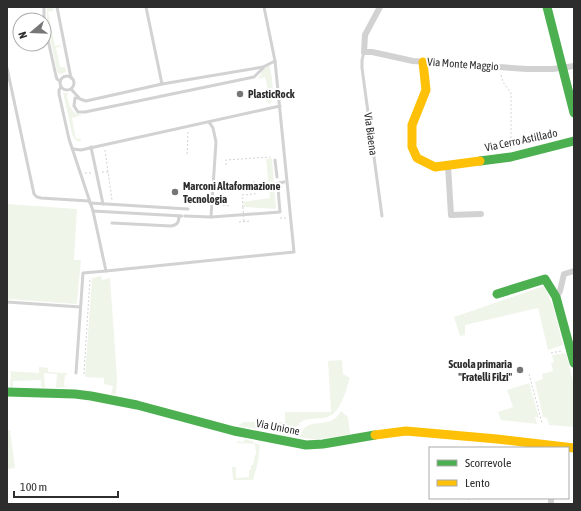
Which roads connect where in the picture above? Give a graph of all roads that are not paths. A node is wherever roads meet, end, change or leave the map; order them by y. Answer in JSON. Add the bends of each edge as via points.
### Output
{"nodes":[{"id":1,"x":57,"y":7,"type":"edge"},
{"id":2,"x":146,"y":7,"type":"edge"},
{"id":3,"x":264,"y":7,"type":"edge"},
{"id":4,"x":380,"y":7,"type":"edge"},
{"id":5,"x":546,"y":7,"type":"edge"},
{"id":6,"x":51,"y":52,"type":"edge"},
{"id":7,"x":364,"y":52,"type":"junction"},
{"id":8,"x":274,"y":61,"type":"junction"},
{"id":9,"x":423,"y":62,"type":"junction"},
{"id":10,"x":574,"y":66,"type":"edge"},
{"id":11,"x":263,"y":67,"type":"junction"},
{"id":12,"x":7,"y":68,"type":"edge"},
{"id":13,"x":562,"y":68,"type":"junction"},
{"id":14,"x":72,"y":78,"type":"junction"},
{"id":15,"x":60,"y":81,"type":"junction"},
{"id":16,"x":162,"y":84,"type":"junction"},
{"id":17,"x":61,"y":87,"type":"junction"},
{"id":18,"x":71,"y":89,"type":"junction"},
{"id":19,"x":78,"y":98,"type":"junction"},
{"id":20,"x":280,"y":106,"type":"junction"},
{"id":21,"x":574,"y":113,"type":"edge"},
{"id":22,"x":227,"y":118,"type":"junction"},
{"id":23,"x":209,"y":122,"type":"junction"},
{"id":24,"x":228,"y":123,"type":"dead end"},
{"id":25,"x":574,"y":141,"type":"edge"},
{"id":26,"x":91,"y":147,"type":"junction"},
{"id":27,"x":73,"y":149,"type":"junction"},
{"id":28,"x":275,"y":160,"type":"dead end"},
{"id":29,"x":448,"y":166,"type":"junction"},
{"id":30,"x":277,"y":177,"type":"dead end"},
{"id":31,"x":286,"y":182,"type":"junction"},
{"id":32,"x":274,"y":184,"type":"dead end"},
{"id":33,"x":278,"y":188,"type":"dead end"},
{"id":34,"x":90,"y":202,"type":"junction"},
{"id":35,"x":103,"y":204,"type":"junction"},
{"id":36,"x":188,"y":209,"type":"dead end"},
{"id":37,"x":93,"y":211,"type":"junction"},
{"id":38,"x":481,"y":214,"type":"dead end"},
{"id":39,"x":182,"y":216,"type":"junction"},
{"id":40,"x":382,"y":216,"type":"dead end"},
{"id":41,"x":211,"y":217,"type":"junction"},
{"id":42,"x":112,"y":223,"type":"dead end"},
{"id":43,"x":106,"y":271,"type":"junction"},
{"id":44,"x":574,"y":271,"type":"edge"},
{"id":45,"x":498,"y":294,"type":"dead end"},
{"id":46,"x":556,"y":297,"type":"junction"},
{"id":47,"x":7,"y":302,"type":"edge"},
{"id":48,"x":80,"y":307,"type":"junction"},
{"id":49,"x":574,"y":363,"type":"edge"},
{"id":50,"x":76,"y":373,"type":"dead end"},
{"id":51,"x":7,"y":392,"type":"edge"},
{"id":52,"x":546,"y":446,"type":"edge"},
{"id":53,"x":560,"y":447,"type":"edge"}],
"edges":[{"from":1,"to":14,"type":"lane"},
{"from":2,"to":16,"type":"lane"},
{"from":3,"to":8,"type":"lane"},
{"from":4,"to":7,"type":"street","via":[[365,35]]},
{"from":5,"to":13,"type":"street"},
{"from":6,"to":15,"type":"lane","via":[[56,76]]},
{"from":7,"to":9,"type":"street","name":"Via Monte Maggio","via":[[405,61]]},
{"from":7,"to":40,"type":"lane","name":"Via Biaena","via":[[362,68]]},
{"from":8,"to":11,"type":"lane"},
{"from":8,"to":20,"type":"lane"},
{"from":9,"to":13,"type":"street","name":"Via Monte Maggio"},
{"from":9,"to":29,"type":"street","name":"Via Cerro Astillado","via":[[426,90],[412,125],[412,147],[417,158],[436,167]]},
{"from":10,"to":13,"type":"street","name":"Via Monte Maggio"},
{"from":11,"to":16,"type":"lane"},
{"from":11,"to":19,"type":"lane","via":[[254,77],[85,112],[78,112],[74,106],[75,98]]},
{"from":12,"to":34,"type":"lane","via":[[34,194],[37,197],[56,200]]},
{"from":13,"to":21,"type":"street"},
{"from":14,"to":15,"type":"lane","via":[[65,77]]},
{"from":14,"to":18,"type":"lane","via":[[74,86]]},
{"from":15,"to":17,"type":"lane"},
{"from":16,"to":19,"type":"lane","via":[[86,101]]},
{"from":17,"to":18,"type":"lane"},
{"from":17,"to":27,"type":"lane","via":[[59,94]]},
{"from":18,"to":19,"type":"lane"},
{"from":20,"to":22,"type":"lane"},
{"from":20,"to":31,"type":"lane"},
{"from":22,"to":23,"type":"lane"},
{"from":22,"to":24,"type":"lane"},
{"from":23,"to":26,"type":"lane"},
{"from":23,"to":41,"type":"lane","via":[[216,142]]},
{"from":25,"to":29,"type":"street","name":"Via Cerro Astillado","via":[[512,157]]},
{"from":26,"to":27,"type":"lane"},
{"from":26,"to":35,"type":"lane"},
{"from":27,"to":34,"type":"lane"},
{"from":28,"to":30,"type":"lane"},
{"from":29,"to":38,"type":"street","via":[[451,215]]},
{"from":31,"to":32,"type":"lane","bridge":true},
{"from":31,"to":43,"type":"lane","via":[[294,252]]},
{"from":33,"to":41,"type":"lane","via":[[280,212]]},
{"from":34,"to":35,"type":"lane"},
{"from":34,"to":37,"type":"lane"},
{"from":35,"to":36,"type":"lane"},
{"from":37,"to":39,"type":"lane"},
{"from":37,"to":43,"type":"lane"},
{"from":39,"to":41,"type":"lane"},
{"from":39,"to":42,"type":"lane","via":[[177,224],[170,226]]},
{"from":43,"to":48,"type":"lane","via":[[83,273]]},
{"from":44,"to":46,"type":"street","via":[[564,274]]},
{"from":45,"to":46,"type":"street","via":[[545,279]]},
{"from":46,"to":49,"type":"street"},
{"from":47,"to":48,"type":"lane"},
{"from":48,"to":50,"type":"lane"},
{"from":51,"to":52,"type":"street","name":"Via Unione","via":[[91,396],[137,405],[234,431],[306,445],[406,432]]},
{"from":52,"to":53,"type":"street","name":"Via Unione"}]}
